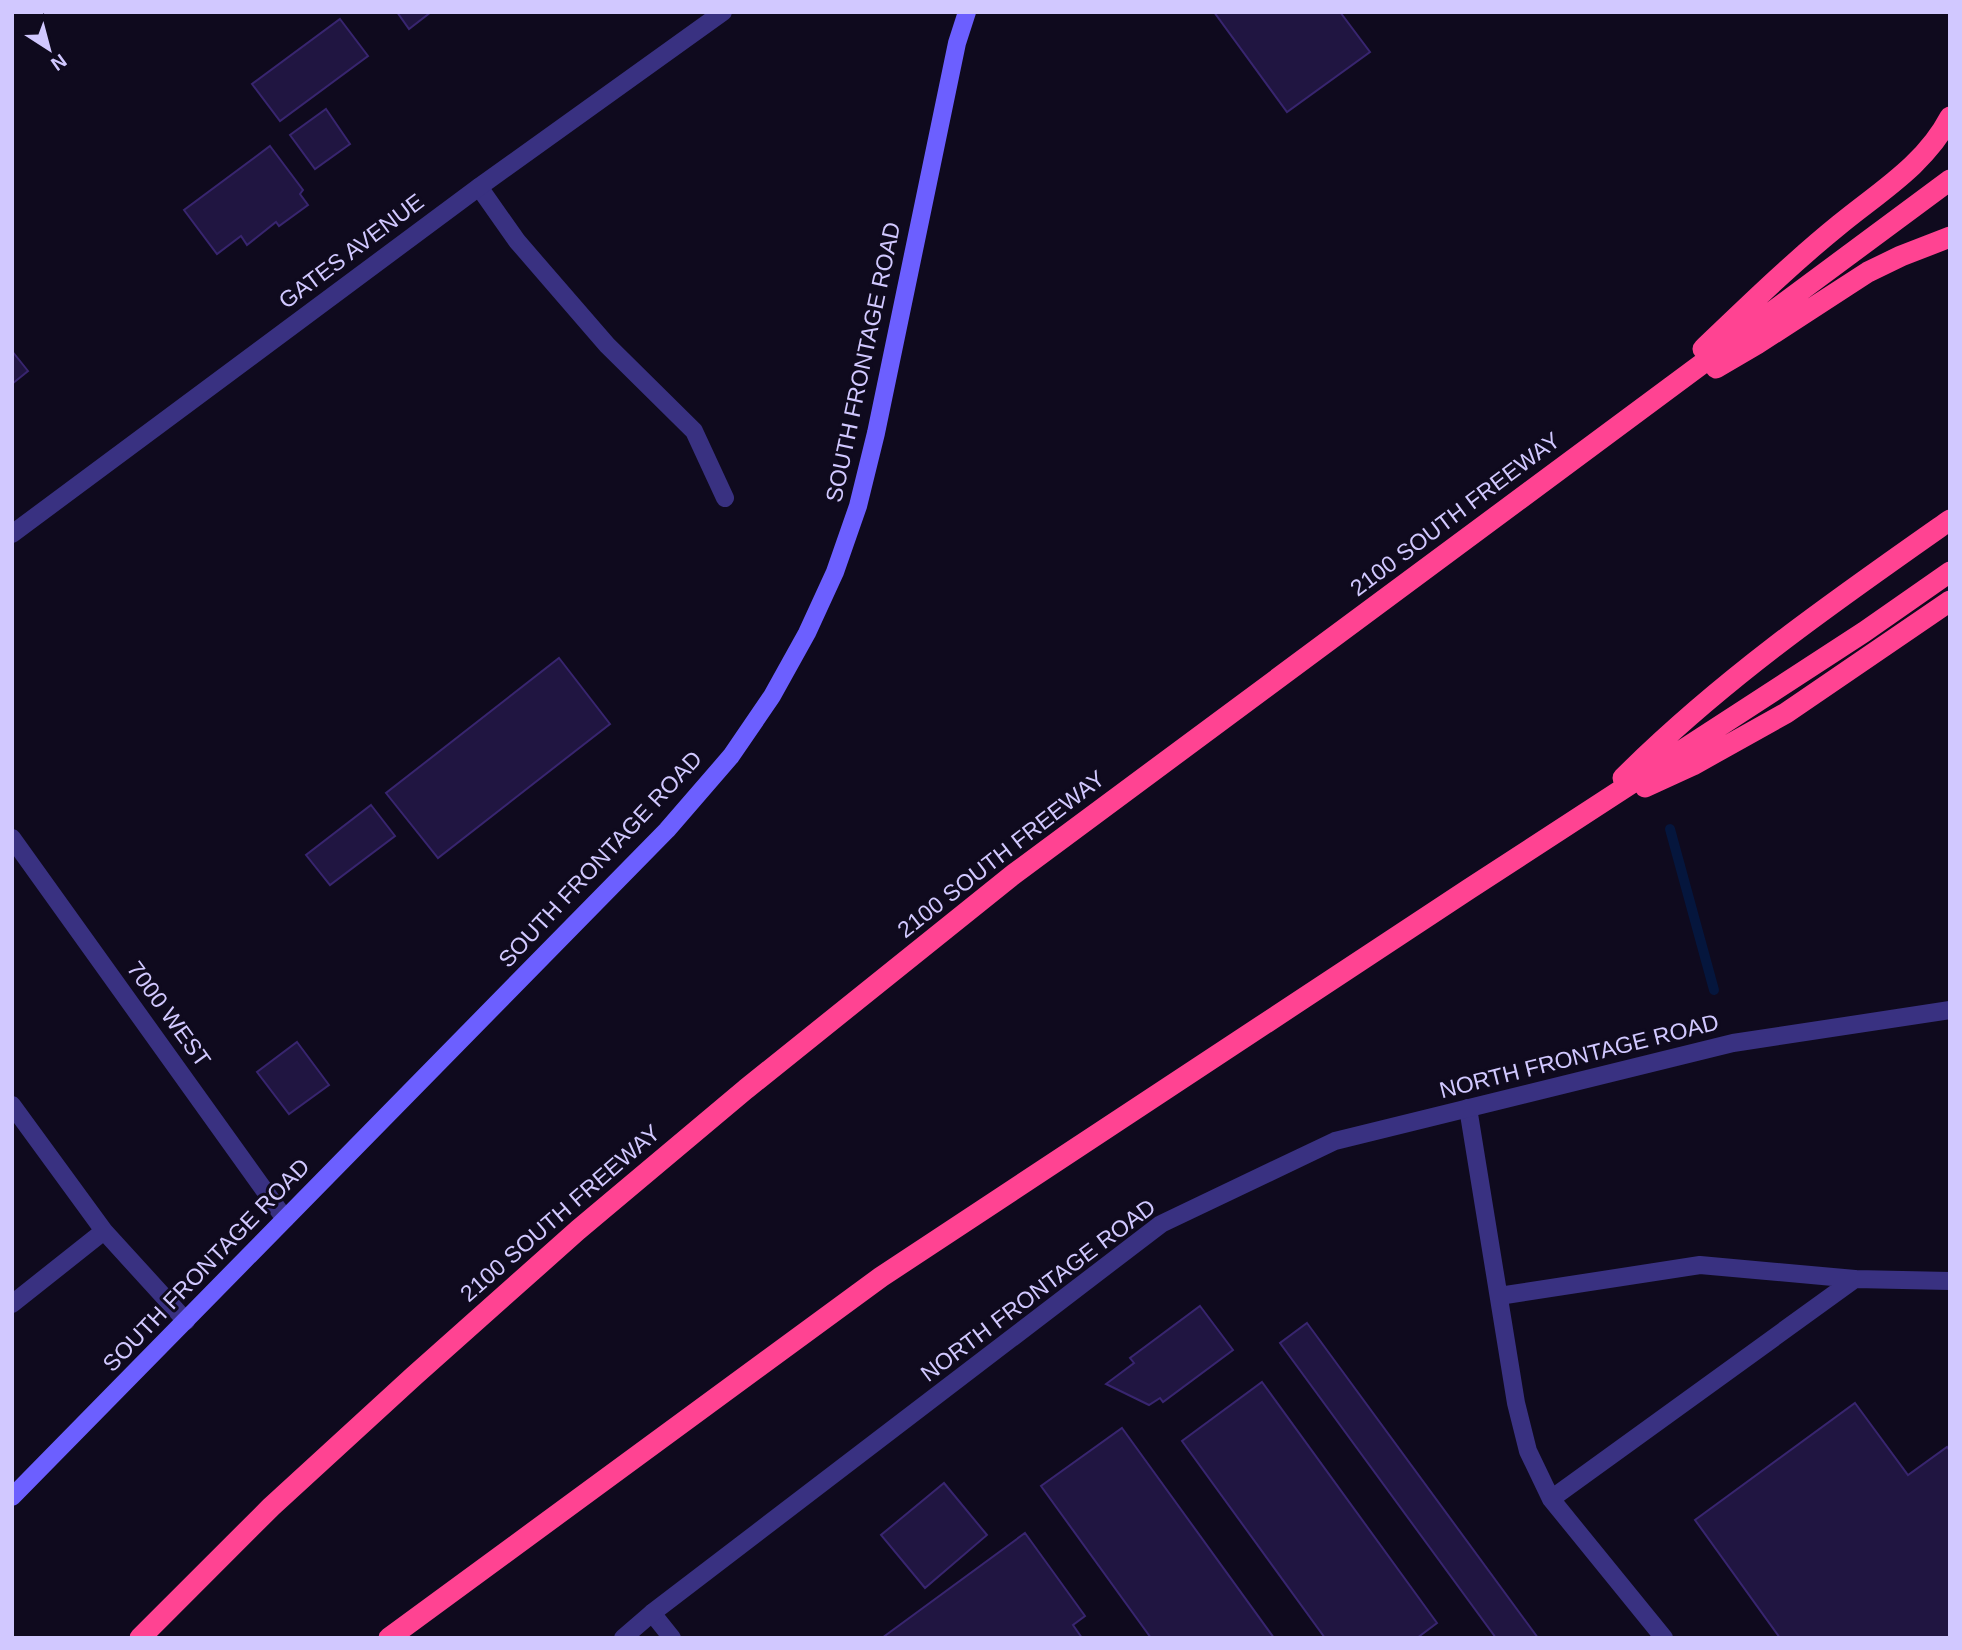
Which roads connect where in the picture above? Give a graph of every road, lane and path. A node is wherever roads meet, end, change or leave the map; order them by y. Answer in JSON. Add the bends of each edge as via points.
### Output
{"nodes":[{"id":1,"x":723,"y":12,"type":"edge"},
{"id":2,"x":967,"y":12,"type":"edge"},
{"id":3,"x":1950,"y":117,"type":"edge"},
{"id":4,"x":1950,"y":180,"type":"edge"},
{"id":5,"x":479,"y":187,"type":"junction"},
{"id":6,"x":1950,"y":237,"type":"edge"},
{"id":7,"x":1649,"y":403,"type":"junction"},
{"id":8,"x":725,"y":498,"type":"dead end"},
{"id":9,"x":1950,"y":520,"type":"edge"},
{"id":10,"x":12,"y":534,"type":"edge"},
{"id":11,"x":1950,"y":572,"type":"edge"},
{"id":12,"x":1950,"y":601,"type":"edge"},
{"id":13,"x":1595,"y":807,"type":"junction"},
{"id":14,"x":12,"y":838,"type":"edge"},
{"id":15,"x":1950,"y":1010,"type":"edge"},
{"id":16,"x":12,"y":1105,"type":"edge"},
{"id":17,"x":1468,"y":1108,"type":"junction"},
{"id":18,"x":285,"y":1219,"type":"junction"},
{"id":19,"x":104,"y":1231,"type":"junction"},
{"id":20,"x":1855,"y":1279,"type":"junction"},
{"id":21,"x":1950,"y":1281,"type":"edge"},
{"id":22,"x":1499,"y":1296,"type":"junction"},
{"id":23,"x":12,"y":1304,"type":"edge"},
{"id":24,"x":186,"y":1321,"type":"junction"},
{"id":25,"x":12,"y":1497,"type":"edge"},
{"id":26,"x":1551,"y":1499,"type":"junction"},
{"id":27,"x":652,"y":1613,"type":"junction"},
{"id":28,"x":140,"y":1638,"type":"edge"},
{"id":29,"x":389,"y":1638,"type":"edge"},
{"id":30,"x":623,"y":1638,"type":"edge"},
{"id":31,"x":672,"y":1638,"type":"edge"},
{"id":32,"x":1664,"y":1638,"type":"edge"}],
"edges":[{"from":1,"to":5,"type":"street","name":"GATES AVENUE"},
{"from":2,"to":18,"type":"street","name":"SOUTH FRONTAGE ROAD","via":[[858,506],[835,572],[772,696],[731,755],[667,830]]},
{"from":3,"to":7,"type":"highway","via":[[1925,154],[1904,174],[1795,263]]},
{"from":4,"to":7,"type":"highway","name":"2100 SOUTH FREEWAY"},
{"from":5,"to":8,"type":"street","via":[[517,241],[607,345],[694,431]]},
{"from":5,"to":10,"type":"street","name":"GATES AVENUE"},
{"from":6,"to":7,"type":"highway","via":[[1868,272],[1757,344]]},
{"from":7,"to":28,"type":"highway","name":"2100 SOUTH FREEWAY","via":[[1014,874],[746,1089],[414,1376],[271,1507]]},
{"from":9,"to":13,"type":"highway","via":[[1759,657],[1680,724]]},
{"from":11,"to":13,"type":"highway"},
{"from":12,"to":13,"type":"highway","via":[[1740,740]]},
{"from":13,"to":29,"type":"highway","via":[[881,1277]]},
{"from":14,"to":18,"type":"street","name":"7000 WEST"},
{"from":15,"to":17,"type":"street","name":"NORTH FRONTAGE ROAD","via":[[1733,1043]]},
{"from":16,"to":19,"type":"street"},
{"from":17,"to":22,"type":"street"},
{"from":17,"to":27,"type":"street","name":"NORTH FRONTAGE ROAD","via":[[1335,1141],[1161,1224]]},
{"from":18,"to":24,"type":"street","name":"SOUTH FRONTAGE ROAD"},
{"from":19,"to":23,"type":"street"},
{"from":19,"to":24,"type":"street"},
{"from":20,"to":21,"type":"street"},
{"from":20,"to":22,"type":"street","via":[[1700,1265]]},
{"from":20,"to":26,"type":"street"},
{"from":22,"to":26,"type":"street","via":[[1528,1451]]},
{"from":24,"to":25,"type":"street","name":"SOUTH FRONTAGE ROAD"},
{"from":26,"to":32,"type":"street"},
{"from":27,"to":30,"type":"street","name":"NORTH FRONTAGE ROAD"},
{"from":27,"to":31,"type":"street"}]}
